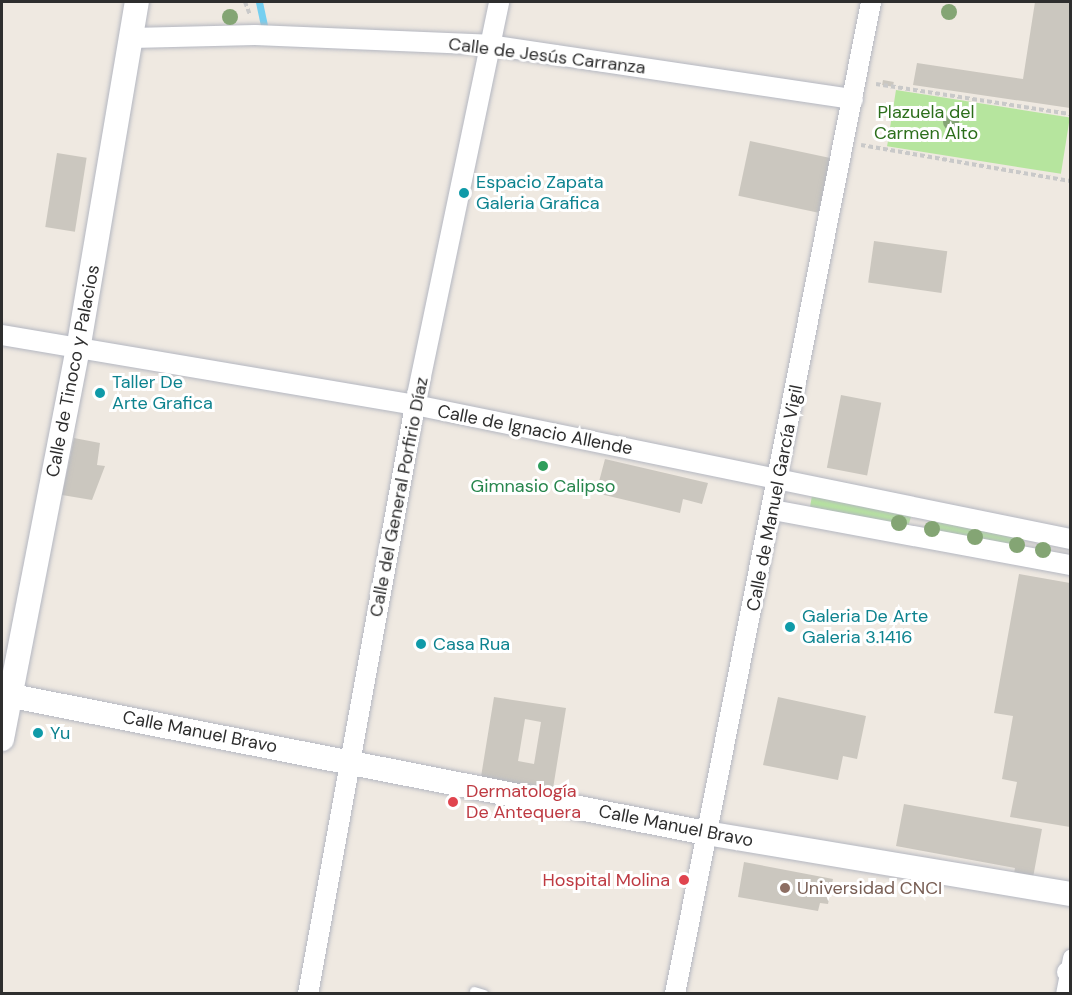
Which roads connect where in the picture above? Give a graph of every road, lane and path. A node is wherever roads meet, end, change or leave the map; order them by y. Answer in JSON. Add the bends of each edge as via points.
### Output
{"nodes":[{"id":1,"x":137,"y":2,"type":"edge"},
{"id":2,"x":499,"y":2,"type":"edge"},
{"id":3,"x":872,"y":2,"type":"edge"},
{"id":4,"x":132,"y":38,"type":"junction"},
{"id":5,"x":490,"y":45,"type":"junction"},
{"id":6,"x":854,"y":90,"type":"junction"},
{"id":7,"x":1071,"y":114,"type":"edge"},
{"id":8,"x":844,"y":142,"type":"junction"},
{"id":9,"x":1071,"y":181,"type":"edge"},
{"id":10,"x":2,"y":335,"type":"edge"},
{"id":11,"x":79,"y":345,"type":"junction"},
{"id":12,"x":415,"y":405,"type":"junction"},
{"id":13,"x":779,"y":479,"type":"junction"},
{"id":14,"x":773,"y":510,"type":"junction"},
{"id":15,"x":926,"y":510,"type":"junction"},
{"id":16,"x":1029,"y":531,"type":"junction"},
{"id":17,"x":918,"y":538,"type":"junction"},
{"id":18,"x":1071,"y":539,"type":"edge"},
{"id":19,"x":1024,"y":558,"type":"junction"},
{"id":20,"x":1071,"y":565,"type":"edge"},
{"id":21,"x":6,"y":695,"type":"edge"},
{"id":22,"x":2,"y":739,"type":"edge"},
{"id":23,"x":351,"y":762,"type":"junction"},
{"id":24,"x":706,"y":833,"type":"junction"},
{"id":25,"x":1071,"y":894,"type":"edge"},
{"id":26,"x":1070,"y":967,"type":"edge"},
{"id":27,"x":308,"y":993,"type":"edge"},
{"id":28,"x":675,"y":993,"type":"edge"},
{"id":29,"x":1063,"y":993,"type":"edge"}],
"edges":[{"from":1,"to":4,"type":"street","name":"Calle de Tinoco y Palacios"},
{"from":2,"to":5,"type":"street","name":"Calle del General Porfirio Díaz"},
{"from":3,"to":6,"type":"street","name":"Calle de Manuel García Vigil"},
{"from":4,"to":5,"type":"street","name":"Calle de Jesús Carranza","via":[[255,35]]},
{"from":4,"to":11,"type":"street","name":"Calle de Tinoco y Palacios"},
{"from":5,"to":6,"type":"street","name":"Calle de Jesús Carranza"},
{"from":5,"to":12,"type":"street","name":"Calle del General Porfirio Díaz"},
{"from":6,"to":7,"type":"path"},
{"from":6,"to":8,"type":"street","name":"Calle de Manuel García Vigil"},
{"from":8,"to":9,"type":"path"},
{"from":8,"to":13,"type":"street","name":"Calle de Manuel García Vigil"},
{"from":10,"to":11,"type":"street","name":"Calle de Ignacio Allende"},
{"from":11,"to":12,"type":"street","name":"Calle de Ignacio Allende"},
{"from":11,"to":21,"type":"street","name":"Calle de Tinoco y Palacios"},
{"from":12,"to":13,"type":"street","name":"Calle de Ignacio Allende"},
{"from":12,"to":23,"type":"street","name":"Calle del General Porfirio Díaz"},
{"from":13,"to":14,"type":"street","name":"Calle de Manuel García Vigil"},
{"from":13,"to":15,"type":"street","name":"Calle de Ignacio Allende"},
{"from":14,"to":17,"type":"street"},
{"from":14,"to":24,"type":"street","name":"Calle de Manuel García Vigil"},
{"from":15,"to":16,"type":"street","name":"Calle de Ignacio Allende"},
{"from":15,"to":17,"type":"street"},
{"from":16,"to":18,"type":"street","name":"Calle de Ignacio Allende"},
{"from":16,"to":19,"type":"street"},
{"from":17,"to":19,"type":"street"},
{"from":19,"to":20,"type":"street"},
{"from":21,"to":22,"type":"street","name":"Calle de Tinoco y Palacios"},
{"from":21,"to":23,"type":"street","name":"Calle Manuel Bravo"},
{"from":23,"to":24,"type":"street","name":"Calle Manuel Bravo"},
{"from":23,"to":27,"type":"street","name":"Calle del General Porfirio Díaz"},
{"from":24,"to":25,"type":"street","name":"Calle Manuel Bravo"},
{"from":24,"to":28,"type":"street","name":"Calle de Manuel García Vigil"},
{"from":26,"to":29,"type":"street"}]}
